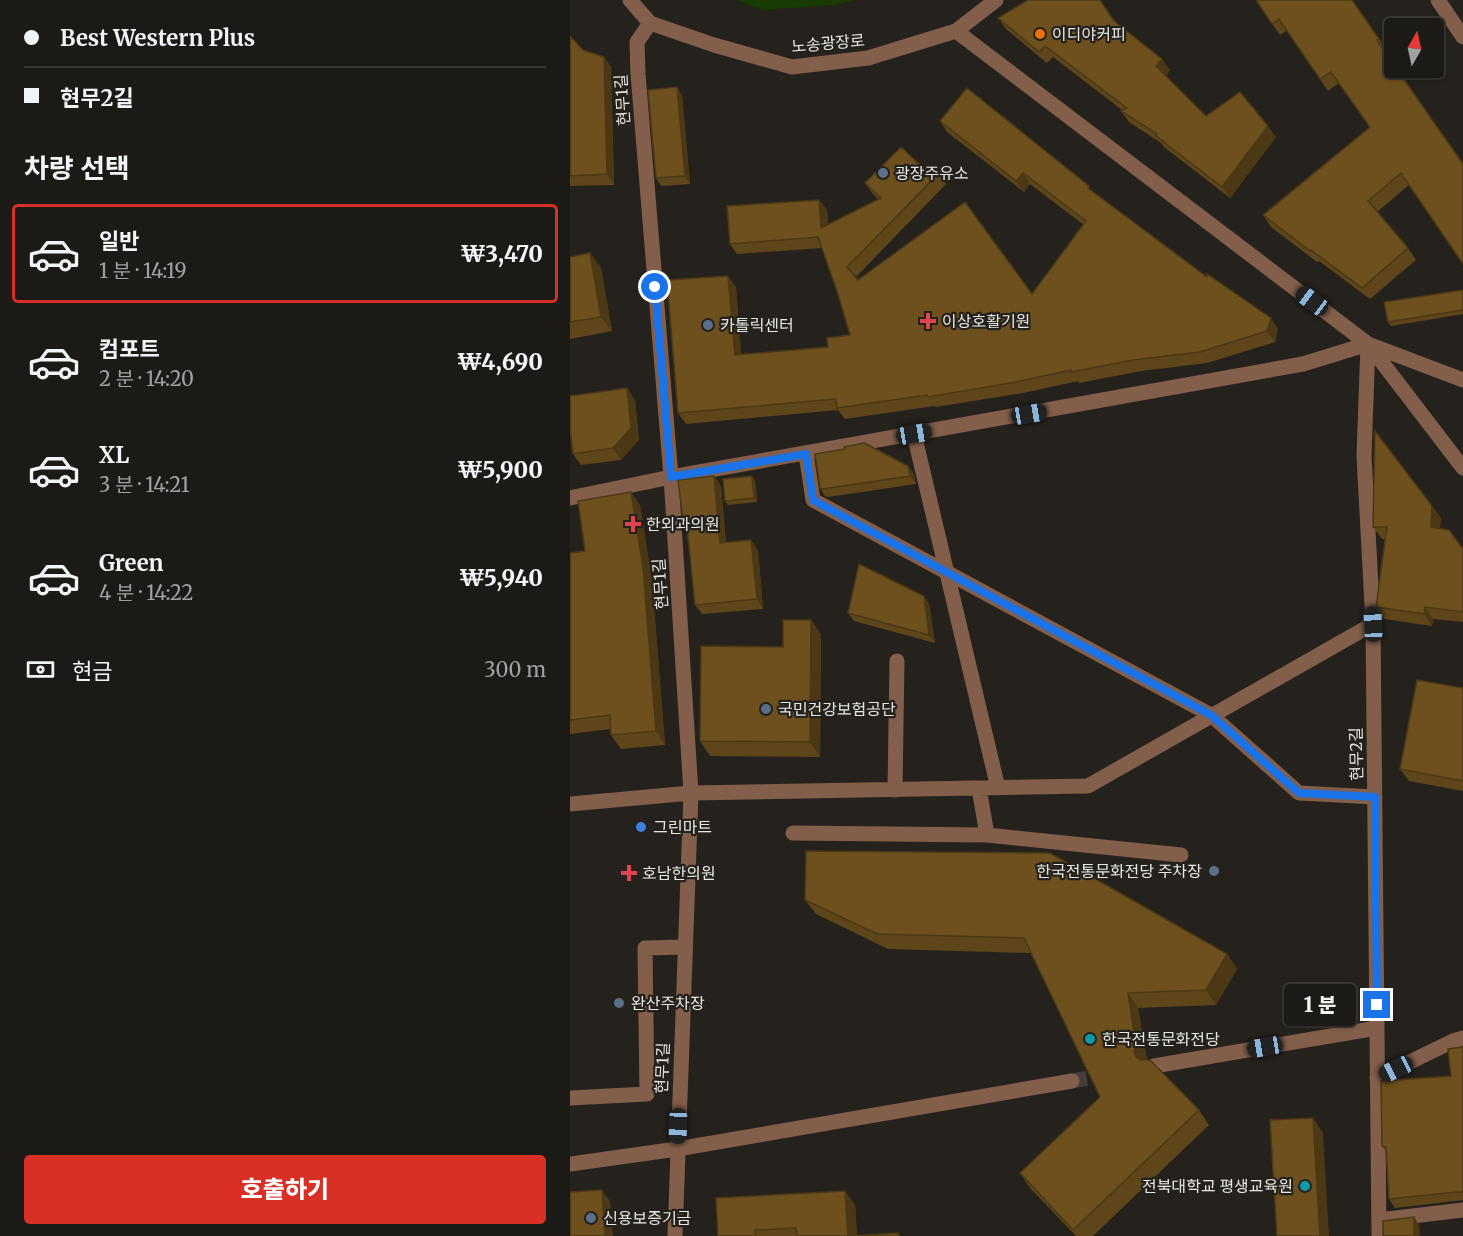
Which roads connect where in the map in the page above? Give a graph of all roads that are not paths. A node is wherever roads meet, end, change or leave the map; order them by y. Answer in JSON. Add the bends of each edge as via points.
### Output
{"nodes":[{"id":1,"x":630,"y":0,"type":"edge"},
{"id":2,"x":996,"y":0,"type":"edge"},
{"id":3,"x":1438,"y":0,"type":"edge"},
{"id":4,"x":650,"y":23,"type":"junction"},
{"id":5,"x":956,"y":31,"type":"junction"},
{"id":6,"x":1463,"y":37,"type":"edge"},
{"id":7,"x":1368,"y":344,"type":"junction"},
{"id":8,"x":1463,"y":380,"type":"edge"},
{"id":9,"x":914,"y":434,"type":"junction"},
{"id":10,"x":806,"y":454,"type":"junction"},
{"id":11,"x":1463,"y":468,"type":"edge"},
{"id":12,"x":671,"y":477,"type":"junction"},
{"id":13,"x":570,"y":498,"type":"edge"},
{"id":14,"x":947,"y":574,"type":"junction"},
{"id":15,"x":1373,"y":624,"type":"junction"},
{"id":16,"x":897,"y":661,"type":"dead end"},
{"id":17,"x":1211,"y":715,"type":"junction"},
{"id":18,"x":979,"y":788,"type":"junction"},
{"id":19,"x":998,"y":788,"type":"junction"},
{"id":20,"x":895,"y":790,"type":"junction"},
{"id":21,"x":691,"y":793,"type":"junction"},
{"id":22,"x":1375,"y":797,"type":"junction"},
{"id":23,"x":570,"y":804,"type":"edge"},
{"id":24,"x":793,"y":833,"type":"dead end"},
{"id":25,"x":987,"y":835,"type":"junction"},
{"id":26,"x":1181,"y":855,"type":"dead end"},
{"id":27,"x":685,"y":947,"type":"junction"},
{"id":28,"x":1377,"y":1028,"type":"junction"},
{"id":29,"x":1463,"y":1038,"type":"edge"},
{"id":30,"x":1154,"y":1066,"type":"edge"},
{"id":31,"x":1377,"y":1078,"type":"junction"},
{"id":32,"x":1072,"y":1081,"type":"tunnel mouth"},
{"id":33,"x":570,"y":1098,"type":"edge"},
{"id":34,"x":677,"y":1149,"type":"junction"},
{"id":35,"x":570,"y":1164,"type":"edge"},
{"id":36,"x":1463,"y":1210,"type":"edge"},
{"id":37,"x":1379,"y":1220,"type":"junction"},
{"id":38,"x":675,"y":1236,"type":"edge"},
{"id":39,"x":1379,"y":1236,"type":"edge"}],
"edges":[{"from":1,"to":4,"type":"street"},
{"from":2,"to":5,"type":"street","name":"노송광장로"},
{"from":3,"to":6,"type":"street"},
{"from":4,"to":5,"type":"street","name":"노송광장로","via":[[792,66],[868,58]]},
{"from":4,"to":12,"type":"street","name":"현무1길","via":[[637,42],[638,74]]},
{"from":5,"to":7,"type":"street"},
{"from":7,"to":8,"type":"street"},
{"from":7,"to":9,"type":"street","via":[[1303,364]]},
{"from":7,"to":11,"type":"street"},
{"from":7,"to":15,"type":"street","name":"현무2길","via":[[1364,456]]},
{"from":9,"to":10,"type":"street"},
{"from":9,"to":14,"type":"street"},
{"from":10,"to":12,"type":"street"},
{"from":10,"to":14,"type":"street","via":[[813,500]]},
{"from":12,"to":13,"type":"street"},
{"from":12,"to":21,"type":"street","name":"현무1길"},
{"from":14,"to":17,"type":"street"},
{"from":14,"to":19,"type":"street"},
{"from":15,"to":17,"type":"street"},
{"from":15,"to":22,"type":"street","name":"현무2길"},
{"from":16,"to":20,"type":"street"},
{"from":17,"to":19,"type":"street","via":[[1088,786]]},
{"from":17,"to":22,"type":"street","via":[[1299,793]]},
{"from":18,"to":19,"type":"street"},
{"from":18,"to":20,"type":"street"},
{"from":18,"to":25,"type":"street"},
{"from":20,"to":21,"type":"street"},
{"from":21,"to":23,"type":"street"},
{"from":21,"to":27,"type":"street","name":"현무1길"},
{"from":22,"to":28,"type":"street","name":"현무2길"},
{"from":24,"to":25,"type":"street"},
{"from":25,"to":26,"type":"street"},
{"from":27,"to":33,"type":"street","via":[[645,948],[647,1094]]},
{"from":27,"to":34,"type":"street","name":"현무1길"},
{"from":28,"to":30,"type":"street"},
{"from":28,"to":31,"type":"street","name":"현무2길"},
{"from":29,"to":31,"type":"street"},
{"from":31,"to":37,"type":"street","name":"현무2길"},
{"from":32,"to":34,"type":"street"},
{"from":34,"to":35,"type":"street"},
{"from":34,"to":38,"type":"street","name":"현무1길"},
{"from":36,"to":37,"type":"street"},
{"from":37,"to":39,"type":"street","name":"현무2길"}]}
